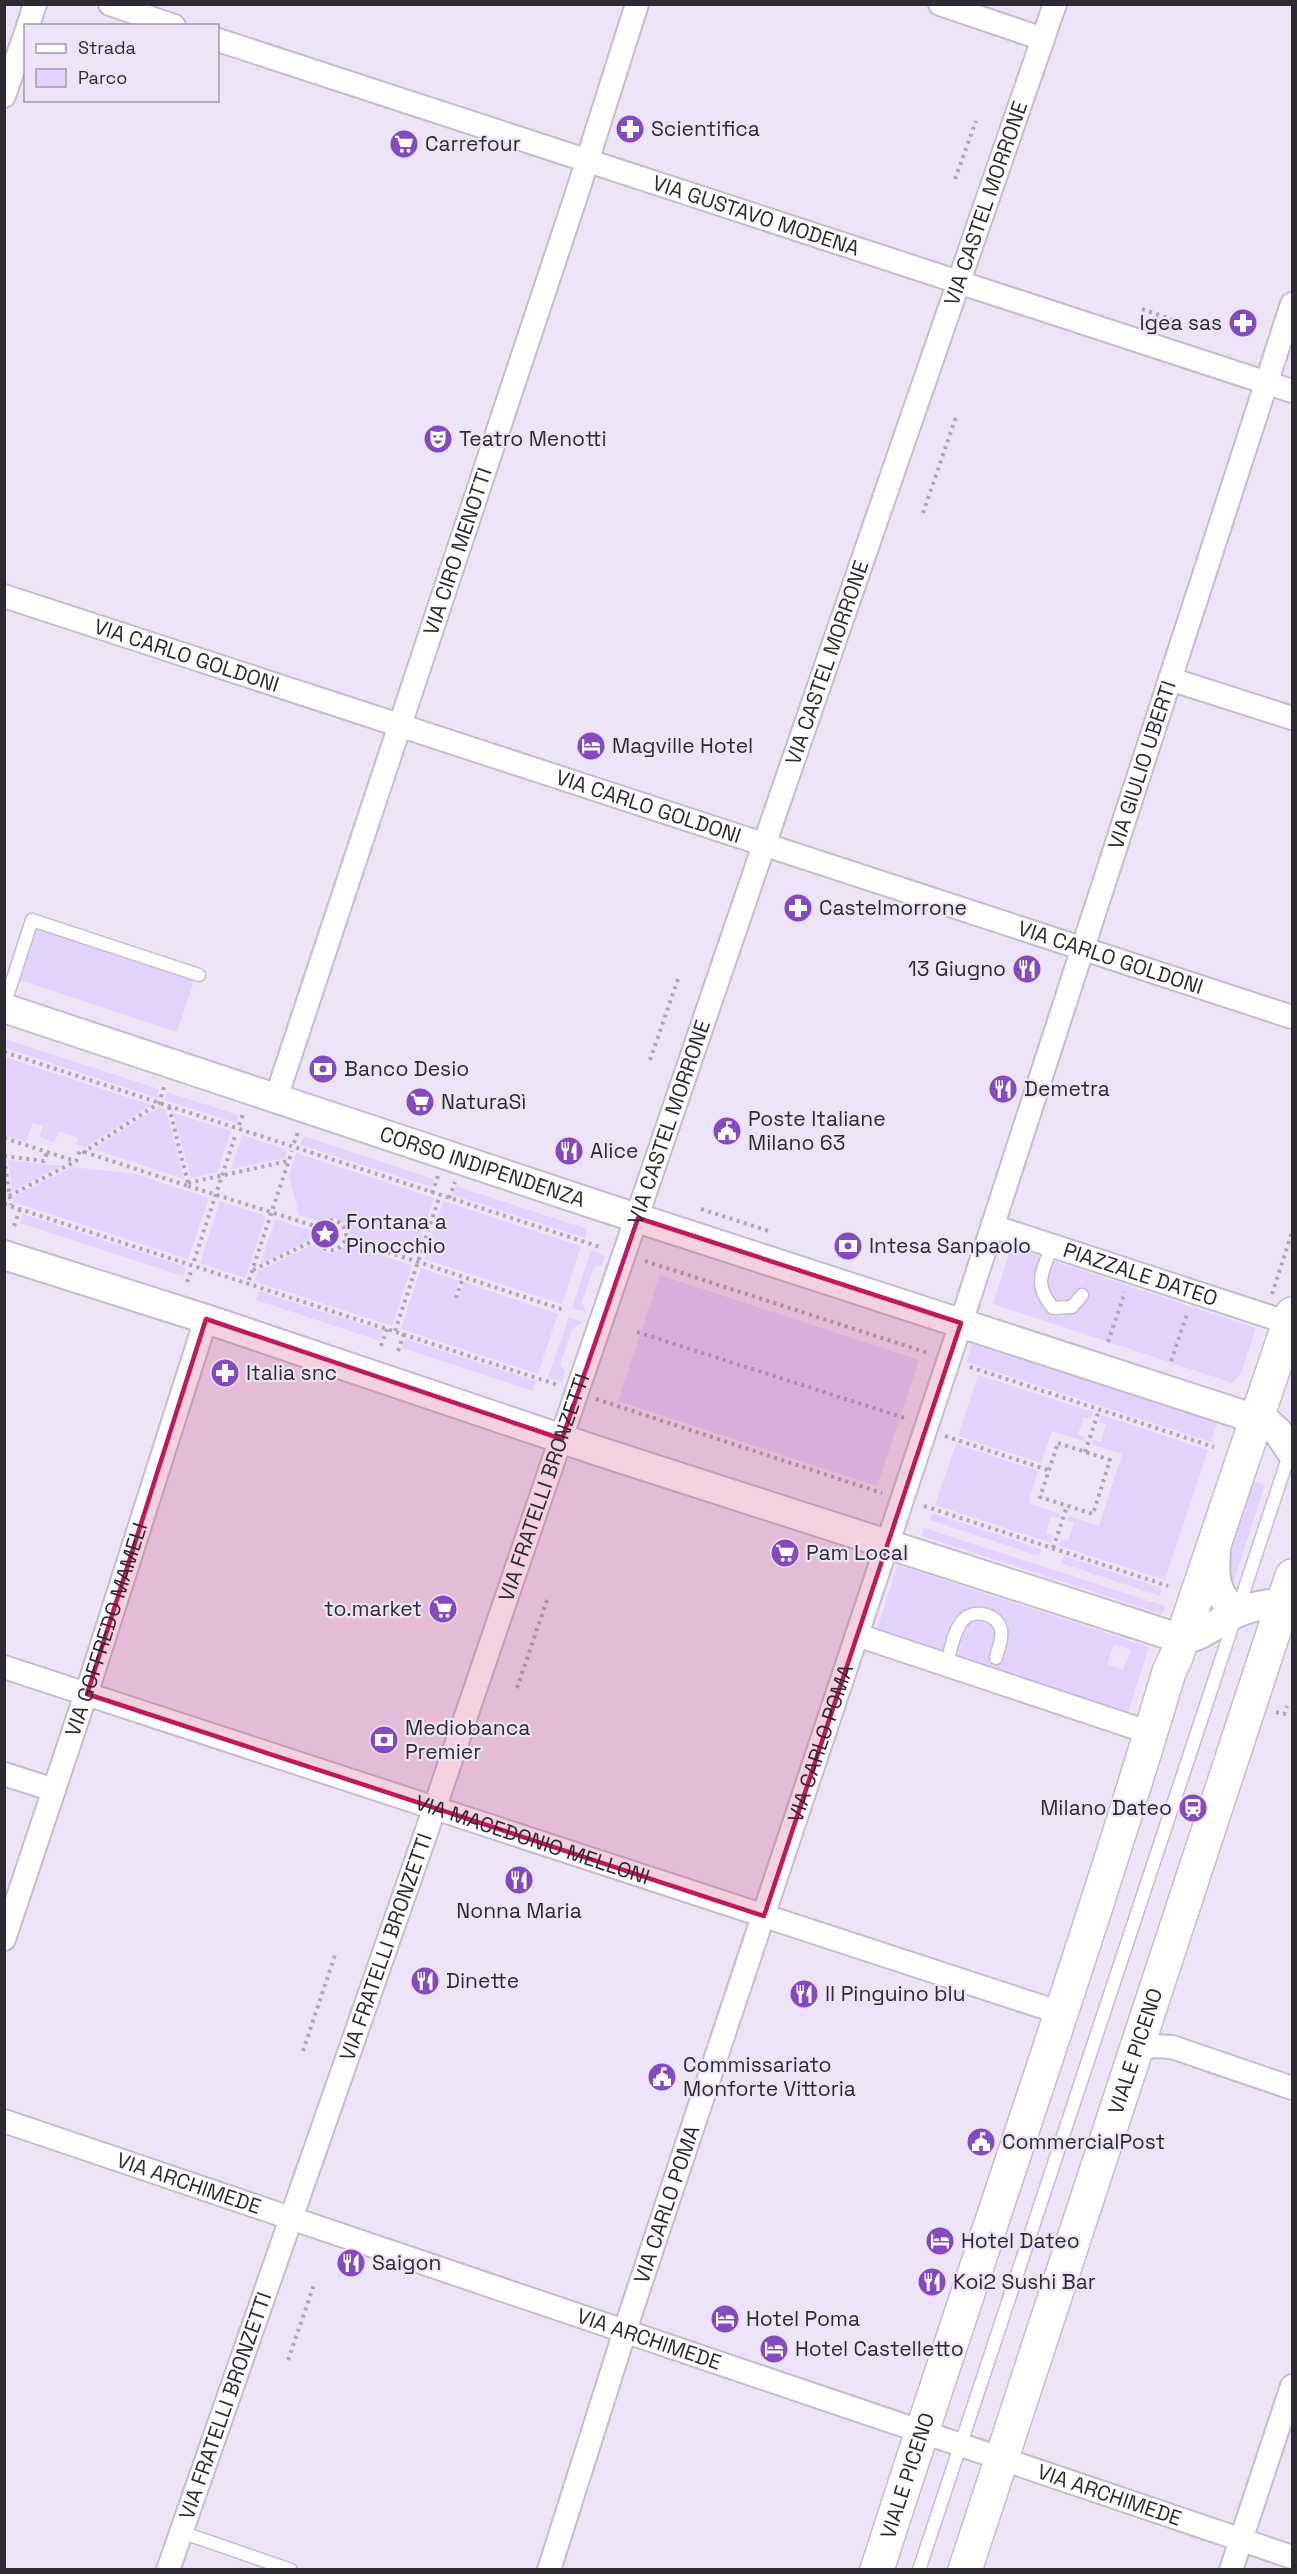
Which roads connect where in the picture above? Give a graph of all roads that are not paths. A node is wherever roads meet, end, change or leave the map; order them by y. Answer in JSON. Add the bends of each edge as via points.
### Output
{"nodes":[{"id":1,"x":35,"y":4,"type":"edge"},
{"id":2,"x":110,"y":4,"type":"edge"},
{"id":3,"x":637,"y":4,"type":"edge"},
{"id":4,"x":940,"y":4,"type":"edge"},
{"id":5,"x":1055,"y":4,"type":"edge"},
{"id":6,"x":29,"y":24,"type":"edge"},
{"id":7,"x":168,"y":24,"type":"edge"},
{"id":8,"x":24,"y":38,"type":"edge"},
{"id":9,"x":1043,"y":39,"type":"junction"},
{"id":10,"x":219,"y":40,"type":"edge"},
{"id":11,"x":4,"y":96,"type":"edge"},
{"id":12,"x":588,"y":161,"type":"junction"},
{"id":13,"x":960,"y":282,"type":"junction"},
{"id":14,"x":1293,"y":304,"type":"edge"},
{"id":15,"x":1267,"y":383,"type":"junction"},
{"id":16,"x":1293,"y":391,"type":"edge"},
{"id":17,"x":4,"y":596,"type":"edge"},
{"id":18,"x":1170,"y":679,"type":"junction"},
{"id":19,"x":1293,"y":718,"type":"edge"},
{"id":20,"x":399,"y":726,"type":"junction"},
{"id":21,"x":764,"y":845,"type":"junction"},
{"id":22,"x":1081,"y":948,"type":"junction"},
{"id":23,"x":199,"y":975,"type":"dead end"},
{"id":24,"x":4,"y":1007,"type":"edge"},
{"id":25,"x":1293,"y":1017,"type":"edge"},
{"id":26,"x":276,"y":1098,"type":"junction"},
{"id":27,"x":638,"y":1218,"type":"junction"},
{"id":28,"x":992,"y":1226,"type":"junction"},
{"id":29,"x":1052,"y":1246,"type":"junction"},
{"id":30,"x":4,"y":1255,"type":"edge"},
{"id":31,"x":1082,"y":1295,"type":"dead end"},
{"id":32,"x":1284,"y":1312,"type":"edge"},
{"id":33,"x":206,"y":1318,"type":"junction"},
{"id":34,"x":602,"y":1323,"type":"joint"},
{"id":35,"x":961,"y":1323,"type":"junction"},
{"id":36,"x":1257,"y":1419,"type":"junction"},
{"id":37,"x":562,"y":1439,"type":"junction"},
{"id":38,"x":1292,"y":1449,"type":"edge"},
{"id":39,"x":1216,"y":1540,"type":"junction"},
{"id":40,"x":887,"y":1544,"type":"junction"},
{"id":41,"x":1290,"y":1593,"type":"edge"},
{"id":42,"x":1236,"y":1612,"type":"junction"},
{"id":43,"x":857,"y":1635,"type":"junction"},
{"id":44,"x":1182,"y":1639,"type":"junction"},
{"id":45,"x":996,"y":1658,"type":"dead end"},
{"id":46,"x":946,"y":1665,"type":"junction"},
{"id":47,"x":4,"y":1667,"type":"edge"},
{"id":48,"x":87,"y":1694,"type":"junction"},
{"id":49,"x":1151,"y":1733,"type":"junction"},
{"id":50,"x":4,"y":1774,"type":"edge"},
{"id":51,"x":54,"y":1790,"type":"junction"},
{"id":52,"x":435,"y":1807,"type":"junction"},
{"id":53,"x":764,"y":1916,"type":"junction"},
{"id":54,"x":4,"y":1939,"type":"edge"},
{"id":55,"x":1061,"y":2013,"type":"junction"},
{"id":56,"x":1137,"y":2050,"type":"junction"},
{"id":57,"x":1293,"y":2088,"type":"edge"},
{"id":58,"x":4,"y":2121,"type":"edge"},
{"id":59,"x":291,"y":2219,"type":"junction"},
{"id":60,"x":625,"y":2332,"type":"junction"},
{"id":61,"x":1293,"y":2386,"type":"edge"},
{"id":62,"x":921,"y":2432,"type":"junction"},
{"id":63,"x":959,"y":2445,"type":"junction"},
{"id":64,"x":1002,"y":2459,"type":"junction"},
{"id":65,"x":181,"y":2532,"type":"junction"},
{"id":66,"x":1241,"y":2540,"type":"junction"},
{"id":67,"x":1293,"y":2557,"type":"edge"},
{"id":68,"x":168,"y":2570,"type":"edge"},
{"id":69,"x":291,"y":2570,"type":"edge"},
{"id":70,"x":549,"y":2570,"type":"edge"},
{"id":71,"x":877,"y":2570,"type":"edge"},
{"id":72,"x":919,"y":2570,"type":"edge"},
{"id":73,"x":965,"y":2570,"type":"edge"},
{"id":74,"x":1231,"y":2570,"type":"edge"}],
"edges":[{"from":1,"to":6,"type":"street"},
{"from":2,"to":7,"type":"street"},
{"from":3,"to":12,"type":"street","name":"VIA CIRO MENOTTI"},
{"from":4,"to":9,"type":"street"},
{"from":5,"to":9,"type":"street","name":"VIA CASTEL MORRONE"},
{"from":8,"to":11,"type":"street"},
{"from":9,"to":13,"type":"street","name":"VIA CASTEL MORRONE"},
{"from":10,"to":12,"type":"street","name":"VIA GUSTAVO MODENA"},
{"from":12,"to":13,"type":"street","name":"VIA GUSTAVO MODENA"},
{"from":12,"to":20,"type":"street","name":"VIA CIRO MENOTTI"},
{"from":13,"to":15,"type":"street","name":"VIA GUSTAVO MODENA"},
{"from":13,"to":21,"type":"street","name":"VIA CASTEL MORRONE"},
{"from":14,"to":15,"type":"street","name":"VIA GIULIO UBERTI"},
{"from":15,"to":16,"type":"street","name":"VIA GUSTAVO MODENA"},
{"from":15,"to":18,"type":"street","name":"VIA GIULIO UBERTI"},
{"from":17,"to":20,"type":"street","name":"VIA CARLO GOLDONI"},
{"from":18,"to":19,"type":"street"},
{"from":18,"to":22,"type":"street","name":"VIA GIULIO UBERTI"},
{"from":20,"to":21,"type":"street","name":"VIA CARLO GOLDONI"},
{"from":20,"to":26,"type":"street","name":"VIA CIRO MENOTTI"},
{"from":21,"to":22,"type":"street","name":"VIA CARLO GOLDONI"},
{"from":21,"to":27,"type":"street","name":"VIA CASTEL MORRONE"},
{"from":22,"to":25,"type":"street","name":"VIA CARLO GOLDONI"},
{"from":22,"to":28,"type":"street","name":"VIA GIULIO UBERTI"},
{"from":23,"to":24,"type":"lane","via":[[32,920]]},
{"from":24,"to":26,"type":"street","name":"CORSO INDIPENDENZA"},
{"from":26,"to":27,"type":"street","name":"CORSO INDIPENDENZA"},
{"from":27,"to":34,"type":"street","name":"VIA CASTEL MORRONE"},
{"from":27,"to":35,"type":"street","name":"CORSO INDIPENDENZA"},
{"from":28,"to":29,"type":"street","name":"PIAZZALE DATEO"},
{"from":28,"to":35,"type":"street"},
{"from":29,"to":31,"type":"lane","via":[[1040,1283],[1042,1295],[1053,1308],[1072,1307]]},
{"from":29,"to":32,"type":"street","name":"PIAZZALE DATEO"},
{"from":30,"to":33,"type":"street"},
{"from":32,"to":36,"type":"main road"},
{"from":33,"to":37,"type":"street"},
{"from":33,"to":48,"type":"street","name":"VIA GOFFREDO MAMELI"},
{"from":34,"to":37,"type":"street","name":"VIA FRATELLI BRONZETTI"},
{"from":35,"to":36,"type":"street"},
{"from":35,"to":40,"type":"street"},
{"from":36,"to":38,"type":"street","via":[[1273,1425]]},
{"from":36,"to":39,"type":"main road"},
{"from":37,"to":40,"type":"street"},
{"from":37,"to":52,"type":"street","name":"VIA FRATELLI BRONZETTI"},
{"from":38,"to":42,"type":"lane"},
{"from":39,"to":42,"type":"street","via":[[1217,1588]]},
{"from":39,"to":44,"type":"main road"},
{"from":40,"to":43,"type":"street"},
{"from":40,"to":44,"type":"street"},
{"from":41,"to":42,"type":"street"},
{"from":41,"to":56,"type":"main road","name":"VIALE PICENO"},
{"from":42,"to":44,"type":"street","via":[[1194,1638]]},
{"from":42,"to":63,"type":"lane"},
{"from":43,"to":46,"type":"street"},
{"from":43,"to":53,"type":"street","name":"VIA CARLO POMA"},
{"from":44,"to":49,"type":"main road"},
{"from":45,"to":46,"type":"lane","via":[[1001,1628],[996,1620],[979,1613],[963,1619]]},
{"from":46,"to":49,"type":"street"},
{"from":47,"to":48,"type":"street","name":"VIA MACEDONIO MELLONI"},
{"from":48,"to":51,"type":"street","name":"VIA GOFFREDO MAMELI"},
{"from":48,"to":52,"type":"street","name":"VIA MACEDONIO MELLONI"},
{"from":49,"to":55,"type":"main road","name":"VIALE PICENO"},
{"from":50,"to":51,"type":"street"},
{"from":51,"to":54,"type":"street","name":"VIA GOFFREDO MAMELI"},
{"from":52,"to":53,"type":"street","name":"VIA MACEDONIO MELLONI"},
{"from":52,"to":59,"type":"street","name":"VIA FRATELLI BRONZETTI"},
{"from":53,"to":55,"type":"street","name":"VIA MACEDONIO MELLONI"},
{"from":53,"to":60,"type":"street","name":"VIA CARLO POMA"},
{"from":55,"to":62,"type":"main road","name":"VIALE PICENO"},
{"from":56,"to":57,"type":"street","via":[[1172,2047]]},
{"from":56,"to":64,"type":"main road","name":"VIALE PICENO"},
{"from":58,"to":59,"type":"street","name":"VIA ARCHIMEDE"},
{"from":59,"to":60,"type":"street","name":"VIA ARCHIMEDE"},
{"from":59,"to":65,"type":"street","name":"VIA FRATELLI BRONZETTI"},
{"from":60,"to":62,"type":"street","name":"VIA ARCHIMEDE"},
{"from":60,"to":70,"type":"street","name":"VIA CARLO POMA"},
{"from":61,"to":66,"type":"street"},
{"from":62,"to":63,"type":"street","name":"VIA ARCHIMEDE"},
{"from":62,"to":71,"type":"main road","name":"VIALE PICENO"},
{"from":63,"to":64,"type":"street","name":"VIA ARCHIMEDE"},
{"from":63,"to":72,"type":"lane"},
{"from":64,"to":66,"type":"street","name":"VIA ARCHIMEDE"},
{"from":64,"to":73,"type":"main road","name":"VIALE PICENO"},
{"from":65,"to":68,"type":"street","name":"VIA FRATELLI BRONZETTI"},
{"from":65,"to":69,"type":"lane"},
{"from":66,"to":67,"type":"street","name":"VIA ARCHIMEDE"},
{"from":66,"to":74,"type":"street"}]}
